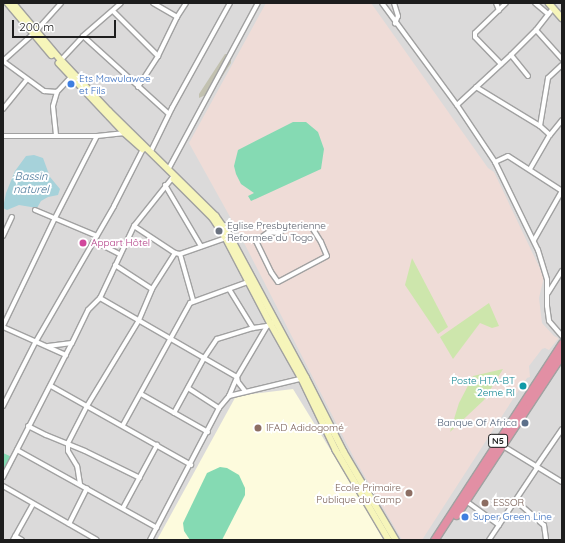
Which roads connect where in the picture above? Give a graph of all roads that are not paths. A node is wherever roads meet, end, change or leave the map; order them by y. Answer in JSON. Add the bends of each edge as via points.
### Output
{"nodes":[{"id":1,"x":8,"y":3,"type":"edge"},
{"id":2,"x":13,"y":3,"type":"edge"},
{"id":3,"x":61,"y":3,"type":"edge"},
{"id":4,"x":121,"y":3,"type":"edge"},
{"id":5,"x":153,"y":3,"type":"edge"},
{"id":6,"x":186,"y":3,"type":"edge"},
{"id":7,"x":230,"y":3,"type":"edge"},
{"id":8,"x":258,"y":3,"type":"edge"},
{"id":9,"x":382,"y":3,"type":"edge"},
{"id":10,"x":394,"y":3,"type":"edge"},
{"id":11,"x":496,"y":3,"type":"edge"},
{"id":12,"x":506,"y":3,"type":"edge"},
{"id":13,"x":535,"y":3,"type":"edge"},
{"id":14,"x":549,"y":3,"type":"edge"},
{"id":15,"x":553,"y":8,"type":"junction"},
{"id":16,"x":499,"y":10,"type":"junction"},
{"id":17,"x":113,"y":11,"type":"junction"},
{"id":18,"x":548,"y":14,"type":"junction"},
{"id":19,"x":177,"y":17,"type":"junction"},
{"id":20,"x":562,"y":18,"type":"edge"},
{"id":21,"x":395,"y":23,"type":"junction"},
{"id":22,"x":536,"y":30,"type":"junction"},
{"id":23,"x":34,"y":32,"type":"junction"},
{"id":24,"x":83,"y":36,"type":"junction"},
{"id":25,"x":511,"y":55,"type":"junction"},
{"id":26,"x":158,"y":56,"type":"junction"},
{"id":27,"x":562,"y":59,"type":"edge"},
{"id":28,"x":61,"y":60,"type":"junction"},
{"id":29,"x":3,"y":61,"type":"edge"},
{"id":30,"x":501,"y":64,"type":"junction"},
{"id":31,"x":562,"y":65,"type":"edge"},
{"id":32,"x":528,"y":76,"type":"dead end"},
{"id":33,"x":71,"y":77,"type":"junction"},
{"id":34,"x":27,"y":79,"type":"junction"},
{"id":35,"x":138,"y":87,"type":"junction"},
{"id":36,"x":476,"y":87,"type":"junction"},
{"id":37,"x":57,"y":92,"type":"junction"},
{"id":38,"x":456,"y":105,"type":"junction"},
{"id":39,"x":3,"y":109,"type":"edge"},
{"id":40,"x":169,"y":114,"type":"junction"},
{"id":41,"x":562,"y":120,"type":"edge"},
{"id":42,"x":540,"y":126,"type":"junction"},
{"id":43,"x":125,"y":134,"type":"junction"},
{"id":44,"x":56,"y":135,"type":"junction"},
{"id":45,"x":550,"y":135,"type":"junction"},
{"id":46,"x":3,"y":136,"type":"edge"},
{"id":47,"x":97,"y":136,"type":"junction"},
{"id":48,"x":144,"y":147,"type":"junction"},
{"id":49,"x":151,"y":151,"type":"junction"},
{"id":50,"x":495,"y":162,"type":"junction"},
{"id":51,"x":169,"y":168,"type":"junction"},
{"id":52,"x":530,"y":169,"type":"junction"},
{"id":53,"x":173,"y":177,"type":"junction"},
{"id":54,"x":165,"y":185,"type":"junction"},
{"id":55,"x":562,"y":191,"type":"edge"},
{"id":56,"x":35,"y":210,"type":"dead end"},
{"id":57,"x":12,"y":217,"type":"dead end"},
{"id":58,"x":55,"y":218,"type":"junction"},
{"id":59,"x":134,"y":226,"type":"junction"},
{"id":60,"x":311,"y":226,"type":"dead end"},
{"id":61,"x":287,"y":228,"type":"dead end"},
{"id":62,"x":3,"y":235,"type":"edge"},
{"id":63,"x":97,"y":236,"type":"junction"},
{"id":64,"x":226,"y":238,"type":"junction"},
{"id":65,"x":534,"y":240,"type":"junction"},
{"id":66,"x":94,"y":241,"type":"junction"},
{"id":67,"x":201,"y":246,"type":"junction"},
{"id":68,"x":175,"y":253,"type":"junction"},
{"id":69,"x":120,"y":254,"type":"junction"},
{"id":70,"x":180,"y":254,"type":"junction"},
{"id":71,"x":115,"y":265,"type":"junction"},
{"id":72,"x":562,"y":271,"type":"edge"},
{"id":73,"x":250,"y":282,"type":"junction"},
{"id":74,"x":152,"y":289,"type":"junction"},
{"id":75,"x":229,"y":289,"type":"junction"},
{"id":76,"x":548,"y":294,"type":"junction"},
{"id":77,"x":100,"y":298,"type":"junction"},
{"id":78,"x":193,"y":300,"type":"junction"},
{"id":79,"x":139,"y":320,"type":"junction"},
{"id":80,"x":271,"y":324,"type":"junction"},
{"id":81,"x":3,"y":327,"type":"edge"},
{"id":82,"x":253,"y":328,"type":"junction"},
{"id":83,"x":562,"y":336,"type":"edge"},
{"id":84,"x":169,"y":338,"type":"junction"},
{"id":85,"x":35,"y":343,"type":"junction"},
{"id":86,"x":72,"y":343,"type":"junction"},
{"id":87,"x":562,"y":343,"type":"edge"},
{"id":88,"x":48,"y":346,"type":"junction"},
{"id":89,"x":66,"y":355,"type":"junction"},
{"id":90,"x":204,"y":358,"type":"junction"},
{"id":91,"x":561,"y":358,"type":"edge"},
{"id":92,"x":546,"y":373,"type":"junction"},
{"id":93,"x":237,"y":377,"type":"junction"},
{"id":94,"x":304,"y":378,"type":"junction"},
{"id":95,"x":51,"y":386,"type":"junction"},
{"id":96,"x":188,"y":388,"type":"junction"},
{"id":97,"x":245,"y":391,"type":"junction"},
{"id":98,"x":141,"y":394,"type":"junction"},
{"id":99,"x":229,"y":396,"type":"junction"},
{"id":100,"x":3,"y":406,"type":"edge"},
{"id":101,"x":87,"y":406,"type":"junction"},
{"id":102,"x":220,"y":408,"type":"junction"},
{"id":103,"x":174,"y":413,"type":"junction"},
{"id":104,"x":123,"y":425,"type":"junction"},
{"id":105,"x":28,"y":426,"type":"junction"},
{"id":106,"x":562,"y":429,"type":"edge"},
{"id":107,"x":208,"y":432,"type":"junction"},
{"id":108,"x":68,"y":443,"type":"junction"},
{"id":109,"x":157,"y":445,"type":"junction"},
{"id":110,"x":502,"y":446,"type":"junction"},
{"id":111,"x":17,"y":450,"type":"junction"},
{"id":112,"x":191,"y":464,"type":"junction"},
{"id":113,"x":537,"y":468,"type":"junction"},
{"id":114,"x":3,"y":477,"type":"edge"},
{"id":115,"x":140,"y":478,"type":"junction"},
{"id":116,"x":561,"y":481,"type":"edge"},
{"id":117,"x":80,"y":484,"type":"junction"},
{"id":118,"x":3,"y":486,"type":"edge"},
{"id":119,"x":87,"y":488,"type":"junction"},
{"id":120,"x":466,"y":501,"type":"junction"},
{"id":121,"x":516,"y":501,"type":"junction"},
{"id":122,"x":33,"y":504,"type":"junction"},
{"id":123,"x":123,"y":508,"type":"junction"},
{"id":124,"x":68,"y":524,"type":"junction"},
{"id":125,"x":499,"y":525,"type":"junction"},
{"id":126,"x":157,"y":528,"type":"junction"},
{"id":127,"x":14,"y":538,"type":"edge"},
{"id":128,"x":22,"y":540,"type":"edge"},
{"id":129,"x":97,"y":540,"type":"edge"},
{"id":130,"x":150,"y":540,"type":"edge"},
{"id":131,"x":389,"y":540,"type":"edge"},
{"id":132,"x":396,"y":540,"type":"edge"},
{"id":133,"x":434,"y":540,"type":"edge"},
{"id":134,"x":439,"y":540,"type":"edge"},
{"id":135,"x":489,"y":540,"type":"edge"},
{"id":136,"x":546,"y":540,"type":"edge"}],
"edges":[{"from":1,"to":23,"type":"main road"},
{"from":2,"to":23,"type":"main road"},
{"from":3,"to":23,"type":"street"},
{"from":4,"to":17,"type":"street"},
{"from":5,"to":19,"type":"street"},
{"from":6,"to":19,"type":"street"},
{"from":7,"to":40,"type":"street"},
{"from":8,"to":51,"type":"street"},
{"from":9,"to":21,"type":"street"},
{"from":10,"to":21,"type":"street","via":[[398,16]]},
{"from":11,"to":16,"type":"street"},
{"from":12,"to":16,"type":"street"},
{"from":13,"to":18,"type":"street"},
{"from":14,"to":15,"type":"main road"},
{"from":15,"to":18,"type":"street"},
{"from":15,"to":20,"type":"main road"},
{"from":16,"to":30,"type":"street","via":[[475,35]]},
{"from":17,"to":24,"type":"street"},
{"from":17,"to":26,"type":"street"},
{"from":18,"to":22,"type":"street"},
{"from":19,"to":26,"type":"street"},
{"from":21,"to":38,"type":"street"},
{"from":22,"to":25,"type":"street"},
{"from":22,"to":27,"type":"street"},
{"from":23,"to":28,"type":"main road"},
{"from":23,"to":29,"type":"street"},
{"from":23,"to":33,"type":"main road"},
{"from":24,"to":28,"type":"street"},
{"from":24,"to":35,"type":"street"},
{"from":25,"to":30,"type":"street"},
{"from":25,"to":32,"type":"street"},
{"from":26,"to":35,"type":"street"},
{"from":28,"to":48,"type":"main road"},
{"from":29,"to":34,"type":"street"},
{"from":30,"to":36,"type":"street"},
{"from":31,"to":42,"type":"street","via":[[548,77]]},
{"from":33,"to":37,"type":"street"},
{"from":33,"to":43,"type":"main road"},
{"from":34,"to":37,"type":"street","via":[[44,91]]},
{"from":34,"to":39,"type":"street"},
{"from":35,"to":40,"type":"street"},
{"from":36,"to":38,"type":"street"},
{"from":36,"to":42,"type":"street"},
{"from":37,"to":44,"type":"street","via":[[53,106]]},
{"from":38,"to":50,"type":"street"},
{"from":40,"to":49,"type":"street"},
{"from":41,"to":45,"type":"street"},
{"from":42,"to":45,"type":"street"},
{"from":43,"to":47,"type":"street"},
{"from":43,"to":48,"type":"main road"},
{"from":44,"to":46,"type":"street"},
{"from":44,"to":47,"type":"street"},
{"from":45,"to":52,"type":"street"},
{"from":47,"to":58,"type":"street"},
{"from":48,"to":49,"type":"main road"},
{"from":48,"to":53,"type":"main road"},
{"from":48,"to":63,"type":"street"},
{"from":49,"to":51,"type":"main road"},
{"from":50,"to":52,"type":"street","via":[[508,156]]},
{"from":50,"to":65,"type":"street"},
{"from":51,"to":80,"type":"main road","via":[[216,216],[230,236]]},
{"from":52,"to":55,"type":"street"},
{"from":53,"to":54,"type":"street"},
{"from":53,"to":64,"type":"main road","via":[[213,218]]},
{"from":54,"to":59,"type":"street"},
{"from":54,"to":67,"type":"street"},
{"from":55,"to":65,"type":"street"},
{"from":56,"to":58,"type":"street"},
{"from":57,"to":62,"type":"street"},
{"from":58,"to":63,"type":"street"},
{"from":58,"to":81,"type":"street"},
{"from":59,"to":68,"type":"street"},
{"from":59,"to":69,"type":"street"},
{"from":60,"to":61,"type":"street","via":[[327,256],[278,282],[256,241],[269,232],[278,233]]},
{"from":63,"to":66,"type":"street"},
{"from":64,"to":67,"type":"street"},
{"from":64,"to":73,"type":"main road"},
{"from":65,"to":76,"type":"street","via":[[546,271]]},
{"from":66,"to":69,"type":"street"},
{"from":66,"to":85,"type":"street"},
{"from":67,"to":70,"type":"street"},
{"from":68,"to":70,"type":"street"},
{"from":68,"to":74,"type":"street"},
{"from":69,"to":71,"type":"street"},
{"from":70,"to":78,"type":"street"},
{"from":71,"to":74,"type":"street"},
{"from":71,"to":77,"type":"street"},
{"from":72,"to":76,"type":"street"},
{"from":73,"to":75,"type":"street"},
{"from":73,"to":80,"type":"main road"},
{"from":74,"to":79,"type":"street"},
{"from":75,"to":78,"type":"street"},
{"from":75,"to":82,"type":"street"},
{"from":76,"to":83,"type":"street","via":[[549,321]]},
{"from":77,"to":79,"type":"street"},
{"from":77,"to":86,"type":"street","via":[[88,310]]},
{"from":78,"to":84,"type":"street"},
{"from":79,"to":84,"type":"street"},
{"from":79,"to":101,"type":"street"},
{"from":80,"to":82,"type":"street"},
{"from":80,"to":93,"type":"street"},
{"from":80,"to":94,"type":"main road"},
{"from":81,"to":85,"type":"street"},
{"from":82,"to":90,"type":"street","via":[[219,338]]},
{"from":84,"to":90,"type":"street"},
{"from":84,"to":98,"type":"street"},
{"from":85,"to":88,"type":"street"},
{"from":85,"to":100,"type":"street"},
{"from":86,"to":88,"type":"street"},
{"from":86,"to":89,"type":"street"},
{"from":87,"to":92,"type":"highway","number":"N5"},
{"from":88,"to":89,"type":"street"},
{"from":89,"to":95,"type":"street"},
{"from":90,"to":93,"type":"street"},
{"from":90,"to":96,"type":"street"},
{"from":91,"to":92,"type":"highway","number":"N5"},
{"from":92,"to":110,"type":"highway","number":"N5"},
{"from":92,"to":133,"type":"highway","number":"N5"},
{"from":93,"to":97,"type":"street"},
{"from":93,"to":99,"type":"street"},
{"from":94,"to":97,"type":"street"},
{"from":94,"to":131,"type":"main road","via":[[336,450]]},
{"from":94,"to":132,"type":"main road"},
{"from":95,"to":101,"type":"street"},
{"from":95,"to":105,"type":"street"},
{"from":96,"to":102,"type":"street"},
{"from":96,"to":103,"type":"street"},
{"from":97,"to":99,"type":"street"},
{"from":98,"to":103,"type":"street"},
{"from":98,"to":104,"type":"street"},
{"from":99,"to":102,"type":"street"},
{"from":101,"to":104,"type":"street"},
{"from":101,"to":108,"type":"street"},
{"from":102,"to":107,"type":"street"},
{"from":103,"to":107,"type":"street"},
{"from":104,"to":109,"type":"street"},
{"from":105,"to":108,"type":"street"},
{"from":105,"to":111,"type":"street"},
{"from":106,"to":113,"type":"street"},
{"from":107,"to":112,"type":"street"},
{"from":108,"to":115,"type":"street"},
{"from":108,"to":117,"type":"street","via":[[68,451],[77,466]]},
{"from":109,"to":112,"type":"street"},
{"from":109,"to":115,"type":"street"},
{"from":110,"to":113,"type":"street"},
{"from":110,"to":120,"type":"highway","number":"N5"},
{"from":111,"to":114,"type":"street"},
{"from":111,"to":117,"type":"street"},
{"from":112,"to":126,"type":"street"},
{"from":113,"to":116,"type":"street"},
{"from":113,"to":121,"type":"street"},
{"from":115,"to":123,"type":"street"},
{"from":117,"to":119,"type":"street"},
{"from":118,"to":122,"type":"street"},
{"from":119,"to":123,"type":"street"},
{"from":119,"to":124,"type":"street"},
{"from":120,"to":125,"type":"street"},
{"from":120,"to":134,"type":"highway","number":"N5"},
{"from":121,"to":125,"type":"street"},
{"from":121,"to":136,"type":"street","via":[[544,525]]},
{"from":122,"to":124,"type":"street"},
{"from":122,"to":127,"type":"street"},
{"from":123,"to":126,"type":"street"},
{"from":124,"to":129,"type":"street"},
{"from":125,"to":135,"type":"street"},
{"from":126,"to":130,"type":"street"},
{"from":127,"to":128,"type":"street"}]}
